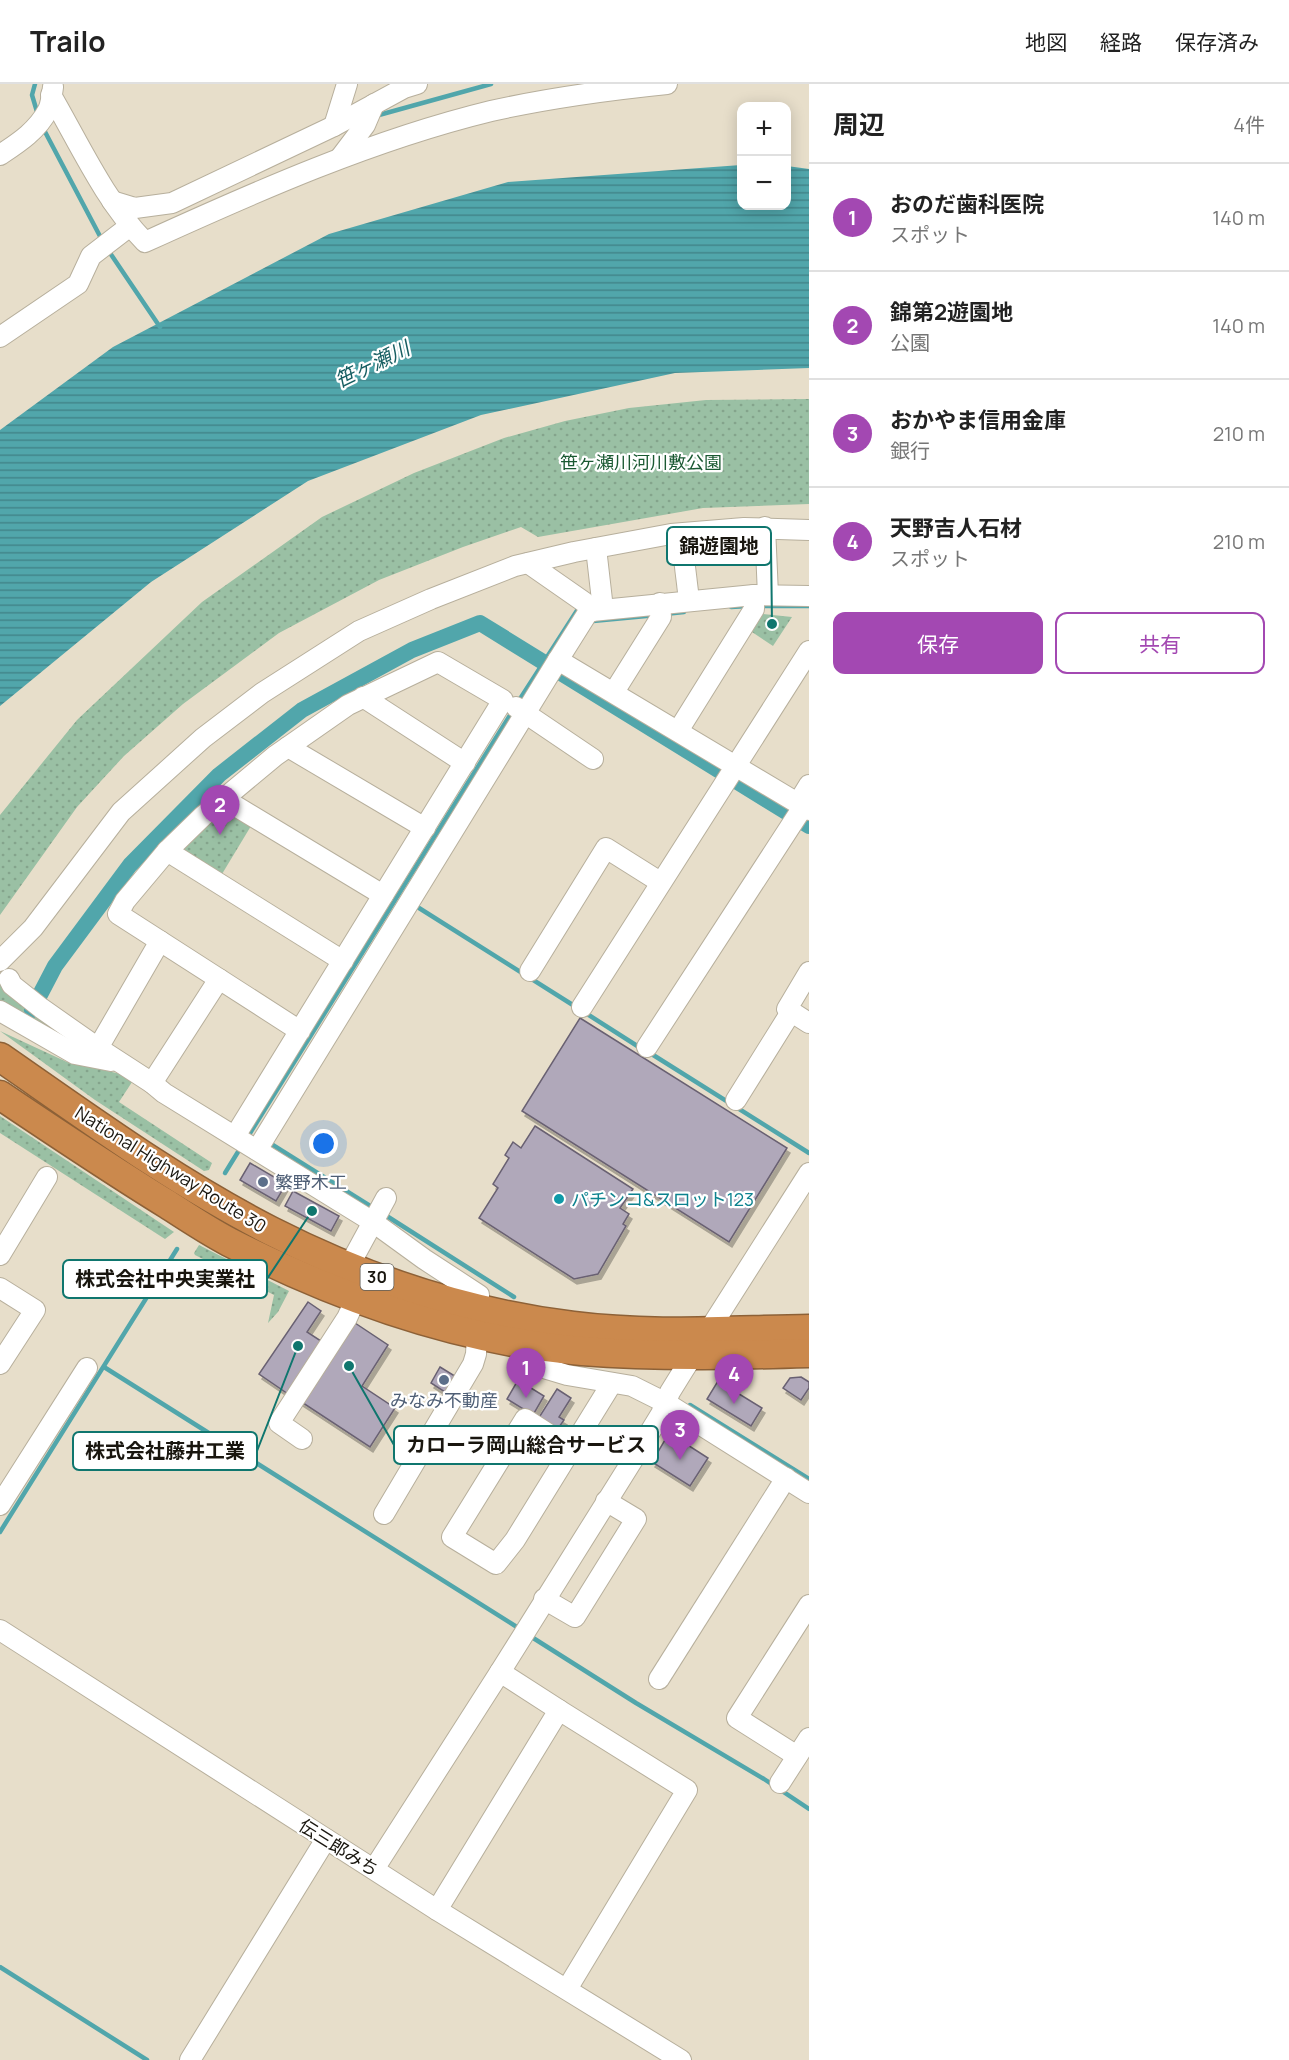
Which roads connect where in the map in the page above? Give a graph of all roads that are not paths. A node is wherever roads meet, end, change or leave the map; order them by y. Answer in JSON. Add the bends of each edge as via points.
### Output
{"nodes":[{"id":1,"x":347,"y":84,"type":"edge"},
{"id":2,"x":417,"y":84,"type":"edge"},
{"id":3,"x":667,"y":84,"type":"edge"},
{"id":4,"x":52,"y":96,"type":"edge"},
{"id":5,"x":374,"y":104,"type":"junction"},
{"id":6,"x":334,"y":126,"type":"junction"},
{"id":7,"x":0,"y":155,"type":"edge"},
{"id":8,"x":340,"y":158,"type":"junction"},
{"id":9,"x":112,"y":201,"type":"junction"},
{"id":10,"x":123,"y":232,"type":"junction"},
{"id":11,"x":0,"y":337,"type":"edge"},
{"id":12,"x":765,"y":527,"type":"junction"},
{"id":13,"x":809,"y":530,"type":"edge"},
{"id":14,"x":681,"y":534,"type":"junction"},
{"id":15,"x":597,"y":548,"type":"junction"},
{"id":16,"x":528,"y":563,"type":"junction"},
{"id":17,"x":809,"y":596,"type":"edge"},
{"id":18,"x":688,"y":600,"type":"junction"},
{"id":19,"x":757,"y":600,"type":"junction"},
{"id":20,"x":597,"y":610,"type":"junction"},
{"id":21,"x":660,"y":610,"type":"junction"},
{"id":22,"x":809,"y":651,"type":"edge"},
{"id":23,"x":555,"y":666,"type":"junction"},
{"id":24,"x":614,"y":692,"type":"junction"},
{"id":25,"x":363,"y":697,"type":"junction"},
{"id":26,"x":515,"y":707,"type":"junction"},
{"id":27,"x":678,"y":731,"type":"junction"},
{"id":28,"x":288,"y":747,"type":"junction"},
{"id":29,"x":594,"y":759,"type":"dead end"},
{"id":30,"x":465,"y":763,"type":"junction"},
{"id":31,"x":730,"y":773,"type":"junction"},
{"id":32,"x":809,"y":784,"type":"edge"},
{"id":33,"x":224,"y":799,"type":"junction"},
{"id":34,"x":800,"y":811,"type":"edge"},
{"id":35,"x":425,"y":828,"type":"junction"},
{"id":36,"x":167,"y":851,"type":"junction"},
{"id":37,"x":660,"y":882,"type":"junction"},
{"id":38,"x":383,"y":895,"type":"junction"},
{"id":39,"x":160,"y":942,"type":"junction"},
{"id":40,"x":343,"y":961,"type":"junction"},
{"id":41,"x":4,"y":970,"type":"edge"},
{"id":42,"x":530,"y":971,"type":"dead end"},
{"id":43,"x":809,"y":972,"type":"edge"},
{"id":44,"x":219,"y":979,"type":"junction"},
{"id":45,"x":582,"y":1007,"type":"dead end"},
{"id":46,"x":0,"y":1011,"type":"edge"},
{"id":47,"x":791,"y":1012,"type":"junction"},
{"id":48,"x":809,"y":1023,"type":"edge"},
{"id":49,"x":300,"y":1031,"type":"junction"},
{"id":50,"x":647,"y":1047,"type":"dead end"},
{"id":51,"x":98,"y":1048,"type":"junction"},
{"id":52,"x":0,"y":1057,"type":"edge"},
{"id":53,"x":119,"y":1062,"type":"junction"},
{"id":54,"x":152,"y":1083,"type":"junction"},
{"id":55,"x":0,"y":1095,"type":"edge"},
{"id":56,"x":736,"y":1100,"type":"dead end"},
{"id":57,"x":251,"y":1142,"type":"junction"},
{"id":58,"x":809,"y":1173,"type":"edge"},
{"id":59,"x":47,"y":1177,"type":"dead end"},
{"id":60,"x":379,"y":1210,"type":"junction"},
{"id":61,"x":0,"y":1256,"type":"edge"},
{"id":62,"x":358,"y":1281,"type":"junction"},
{"id":63,"x":0,"y":1288,"type":"edge"},
{"id":64,"x":490,"y":1329,"type":"junction"},
{"id":65,"x":809,"y":1329,"type":"edge"},
{"id":66,"x":710,"y":1330,"type":"junction"},
{"id":67,"x":809,"y":1353,"type":"edge"},
{"id":68,"x":694,"y":1354,"type":"junction"},
{"id":69,"x":0,"y":1364,"type":"edge"},
{"id":70,"x":87,"y":1368,"type":"dead end"},
{"id":71,"x":612,"y":1383,"type":"junction"},
{"id":72,"x":666,"y":1403,"type":"junction"},
{"id":73,"x":302,"y":1439,"type":"dead end"},
{"id":74,"x":572,"y":1449,"type":"junction"},
{"id":75,"x":786,"y":1478,"type":"junction"},
{"id":76,"x":809,"y":1493,"type":"edge"},
{"id":77,"x":606,"y":1501,"type":"junction"},
{"id":78,"x":0,"y":1504,"type":"edge"},
{"id":79,"x":384,"y":1514,"type":"dead end"},
{"id":80,"x":544,"y":1599,"type":"junction"},
{"id":81,"x":809,"y":1605,"type":"edge"},
{"id":82,"x":0,"y":1630,"type":"edge"},
{"id":83,"x":500,"y":1672,"type":"junction"},
{"id":84,"x":659,"y":1679,"type":"dead end"},
{"id":85,"x":559,"y":1710,"type":"junction"},
{"id":86,"x":809,"y":1738,"type":"edge"},
{"id":87,"x":798,"y":1756,"type":"junction"},
{"id":88,"x":780,"y":1783,"type":"dead end"},
{"id":89,"x":326,"y":1839,"type":"junction"},
{"id":90,"x":374,"y":1869,"type":"junction"},
{"id":91,"x":437,"y":1910,"type":"junction"},
{"id":92,"x":567,"y":1989,"type":"junction"},
{"id":93,"x":190,"y":2060,"type":"edge"},
{"id":94,"x":681,"y":2060,"type":"edge"}],
"edges":[{"from":1,"to":6,"type":"street"},
{"from":2,"to":5,"type":"street"},
{"from":3,"to":8,"type":"street","via":[[562,97],[490,112]]},
{"from":4,"to":7,"type":"street","via":[[37,127]]},
{"from":4,"to":9,"type":"street"},
{"from":5,"to":6,"type":"street"},
{"from":5,"to":8,"type":"street","via":[[365,125]]},
{"from":6,"to":9,"type":"street","via":[[172,203],[135,208]]},
{"from":8,"to":10,"type":"street","via":[[145,242]]},
{"from":9,"to":10,"type":"street"},
{"from":10,"to":11,"type":"street","via":[[91,256],[78,284]]},
{"from":12,"to":13,"type":"street"},
{"from":12,"to":14,"type":"street"},
{"from":12,"to":19,"type":"street"},
{"from":14,"to":15,"type":"street"},
{"from":14,"to":18,"type":"street"},
{"from":15,"to":16,"type":"street"},
{"from":15,"to":20,"type":"street"},
{"from":16,"to":20,"type":"street"},
{"from":16,"to":41,"type":"street","via":[[362,630],[262,693],[203,738],[121,812]]},
{"from":17,"to":19,"type":"street"},
{"from":18,"to":19,"type":"street"},
{"from":18,"to":21,"type":"street"},
{"from":19,"to":27,"type":"street"},
{"from":20,"to":21,"type":"street"},
{"from":20,"to":23,"type":"street","via":[[587,614]]},
{"from":21,"to":24,"type":"street"},
{"from":22,"to":31,"type":"street"},
{"from":23,"to":24,"type":"street"},
{"from":23,"to":26,"type":"street"},
{"from":24,"to":27,"type":"street"},
{"from":25,"to":26,"type":"street","via":[[438,662]]},
{"from":25,"to":28,"type":"street"},
{"from":25,"to":30,"type":"street"},
{"from":26,"to":29,"type":"street"},
{"from":26,"to":30,"type":"street"},
{"from":26,"to":57,"type":"street"},
{"from":27,"to":31,"type":"street"},
{"from":28,"to":33,"type":"street"},
{"from":28,"to":35,"type":"street"},
{"from":30,"to":35,"type":"street"},
{"from":31,"to":34,"type":"street"},
{"from":31,"to":37,"type":"street"},
{"from":32,"to":34,"type":"street"},
{"from":33,"to":36,"type":"street"},
{"from":33,"to":38,"type":"street"},
{"from":34,"to":50,"type":"street"},
{"from":35,"to":38,"type":"street"},
{"from":36,"to":39,"type":"street","via":[[118,914]]},
{"from":36,"to":40,"type":"street"},
{"from":37,"to":42,"type":"street","via":[[606,848]]},
{"from":37,"to":45,"type":"street"},
{"from":38,"to":40,"type":"street"},
{"from":39,"to":44,"type":"street"},
{"from":39,"to":51,"type":"street"},
{"from":40,"to":49,"type":"street"},
{"from":41,"to":51,"type":"street","via":[[12,985]]},
{"from":43,"to":47,"type":"street","via":[[787,1009]]},
{"from":44,"to":49,"type":"street"},
{"from":44,"to":54,"type":"street"},
{"from":46,"to":53,"type":"street","via":[[75,1054]]},
{"from":47,"to":48,"type":"street"},
{"from":47,"to":56,"type":"street"},
{"from":49,"to":57,"type":"street"},
{"from":51,"to":53,"type":"street"},
{"from":52,"to":62,"type":"highway","name":"National Highway Route 30","number":"30","via":[[144,1156]]},
{"from":53,"to":54,"type":"street"},
{"from":54,"to":57,"type":"street"},
{"from":55,"to":62,"type":"highway","name":"National Highway Route 30","number":"30","via":[[117,1174],[227,1241],[309,1280]]},
{"from":57,"to":60,"type":"street"},
{"from":58,"to":66,"type":"street"},
{"from":59,"to":61,"type":"street"},
{"from":60,"to":62,"type":"street"},
{"from":60,"to":64,"type":"street","via":[[424,1259],[479,1295]]},
{"from":62,"to":64,"type":"highway","name":"National Highway Route 30","number":"30","via":[[395,1284]]},
{"from":62,"to":73,"type":"street","via":[[347,1318],[279,1423]]},
{"from":63,"to":69,"type":"street","via":[[35,1310]]},
{"from":64,"to":66,"type":"highway","name":"National Highway Route 30","number":"30","via":[[574,1326]]},
{"from":64,"to":68,"type":"highway","name":"National Highway Route 30","number":"30","via":[[582,1351]]},
{"from":64,"to":71,"type":"street","via":[[546,1369]]},
{"from":64,"to":79,"type":"street"},
{"from":65,"to":66,"type":"highway","name":"National Highway Route 30","number":"30"},
{"from":66,"to":68,"type":"street"},
{"from":67,"to":68,"type":"highway","name":"National Highway Route 30","number":"30"},
{"from":68,"to":72,"type":"street"},
{"from":70,"to":78,"type":"street"},
{"from":71,"to":72,"type":"street","via":[[632,1386]]},
{"from":71,"to":74,"type":"street"},
{"from":72,"to":75,"type":"street"},
{"from":72,"to":77,"type":"street"},
{"from":74,"to":74,"type":"street","via":[[496,1564],[452,1536],[525,1419]]},
{"from":75,"to":76,"type":"street"},
{"from":75,"to":84,"type":"street"},
{"from":77,"to":80,"type":"street"},
{"from":77,"to":80,"type":"street","via":[[636,1519],[575,1617]]},
{"from":80,"to":83,"type":"street"},
{"from":81,"to":87,"type":"street","via":[[737,1718]]},
{"from":82,"to":89,"type":"street","name":"伝三郎みち"},
{"from":83,"to":85,"type":"street"},
{"from":83,"to":90,"type":"street"},
{"from":85,"to":91,"type":"street"},
{"from":85,"to":92,"type":"street","via":[[687,1790]]},
{"from":86,"to":87,"type":"street"},
{"from":87,"to":88,"type":"street"},
{"from":89,"to":90,"type":"street","name":"伝三郎みち"},
{"from":89,"to":93,"type":"street"},
{"from":90,"to":91,"type":"street","name":"伝三郎みち"},
{"from":91,"to":92,"type":"street","name":"伝三郎みち"},
{"from":92,"to":94,"type":"street","name":"伝三郎みち"}]}
